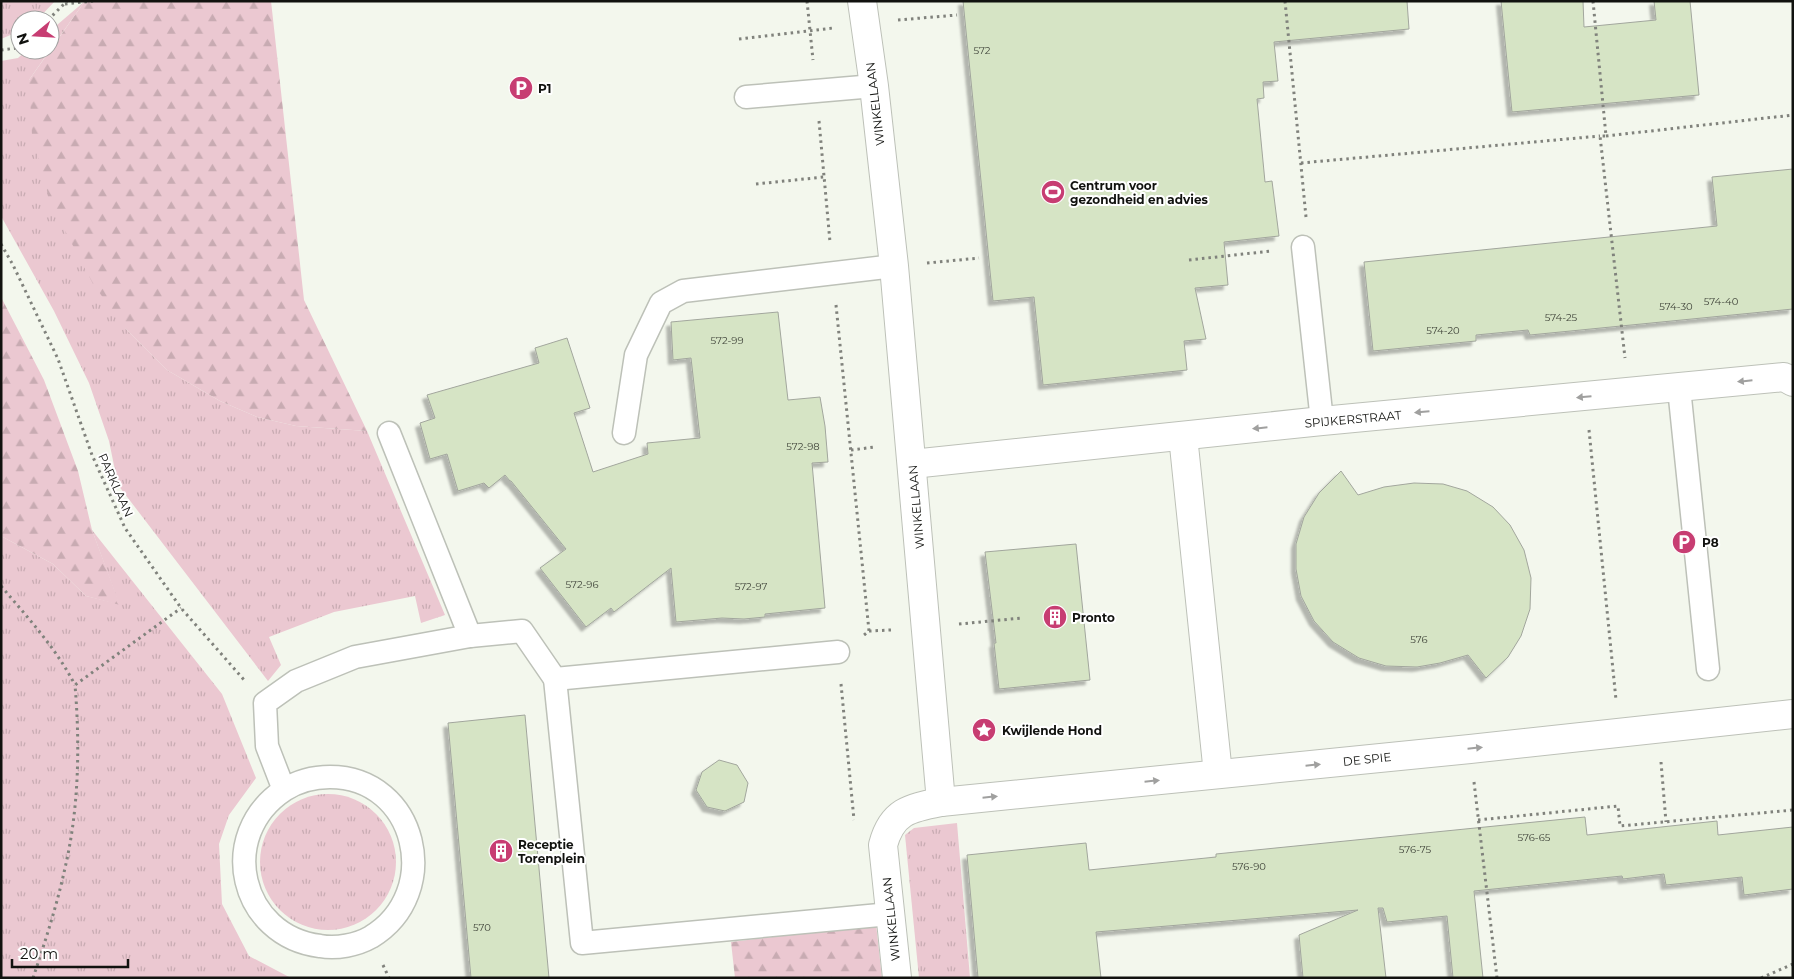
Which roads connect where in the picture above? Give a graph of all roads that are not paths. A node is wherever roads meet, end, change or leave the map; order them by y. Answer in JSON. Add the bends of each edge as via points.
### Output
{"nodes":[{"id":1,"x":862,"y":1,"type":"edge"},
{"id":2,"x":874,"y":86,"type":"junction"},
{"id":3,"x":746,"y":97,"type":"dead end"},
{"id":4,"x":1303,"y":247,"type":"road end"},
{"id":5,"x":894,"y":266,"type":"junction"},
{"id":6,"x":1793,"y":382,"type":"edge"},
{"id":7,"x":1679,"y":388,"type":"junction"},
{"id":8,"x":1322,"y":421,"type":"junction"},
{"id":9,"x":389,"y":433,"type":"dead end"},
{"id":10,"x":624,"y":433,"type":"dead end"},
{"id":11,"x":1183,"y":436,"type":"junction"},
{"id":12,"x":912,"y":464,"type":"junction"},
{"id":13,"x":470,"y":636,"type":"junction"},
{"id":14,"x":838,"y":652,"type":"road end"},
{"id":15,"x":1708,"y":670,"type":"dead end"},
{"id":16,"x":555,"y":678,"type":"junction"},
{"id":17,"x":1793,"y":714,"type":"edge"},
{"id":18,"x":1218,"y":774,"type":"junction"},
{"id":19,"x":284,"y":790,"type":"junction"},
{"id":20,"x":941,"y":802,"type":"junction"},
{"id":21,"x":890,"y":914,"type":"junction"},
{"id":22,"x":897,"y":978,"type":"edge"}],
"edges":[{"from":1,"to":2,"type":"street","name":"WINKELLAAN"},
{"from":2,"to":3,"type":"lane"},
{"from":2,"to":5,"type":"street","name":"WINKELLAAN"},
{"from":4,"to":8,"type":"lane"},
{"from":5,"to":10,"type":"lane","via":[[683,292],[661,302],[636,355]]},
{"from":5,"to":12,"type":"street","name":"WINKELLAAN"},
{"from":6,"to":7,"type":"street","name":"SPIJKERSTRAAT","one_way":true,"via":[[1784,377]]},
{"from":7,"to":8,"type":"street","name":"SPIJKERSTRAAT","one_way":true},
{"from":7,"to":15,"type":"lane"},
{"from":8,"to":11,"type":"street","name":"SPIJKERSTRAAT","one_way":true},
{"from":9,"to":13,"type":"lane"},
{"from":11,"to":12,"type":"street","name":"SPIJKERSTRAAT"},
{"from":11,"to":18,"type":"street"},
{"from":12,"to":20,"type":"street","name":"WINKELLAAN"},
{"from":13,"to":16,"type":"lane","via":[[522,632]]},
{"from":13,"to":19,"type":"lane","via":[[355,657],[296,681],[265,703],[267,746]]},
{"from":14,"to":16,"type":"lane"},
{"from":16,"to":21,"type":"lane","via":[[582,943]]},
{"from":18,"to":17,"type":"street","name":"DE SPIE","one_way":true},
{"from":20,"to":18,"type":"street","name":"DE SPIE","one_way":true},
{"from":19,"to":19,"type":"lane","via":[[257,816],[247,838],[243,861],[255,905],[269,923],[306,945],[328,948],[350,945],[370,937],[400,910],[414,872],[414,852],[400,814],[384,796],[363,784],[339,777],[316,777]]},
{"from":20,"to":21,"type":"street","name":"WINKELLAAN","via":[[911,808],[897,816],[887,830],[883,845]]},
{"from":21,"to":22,"type":"street","name":"WINKELLAAN"}]}
